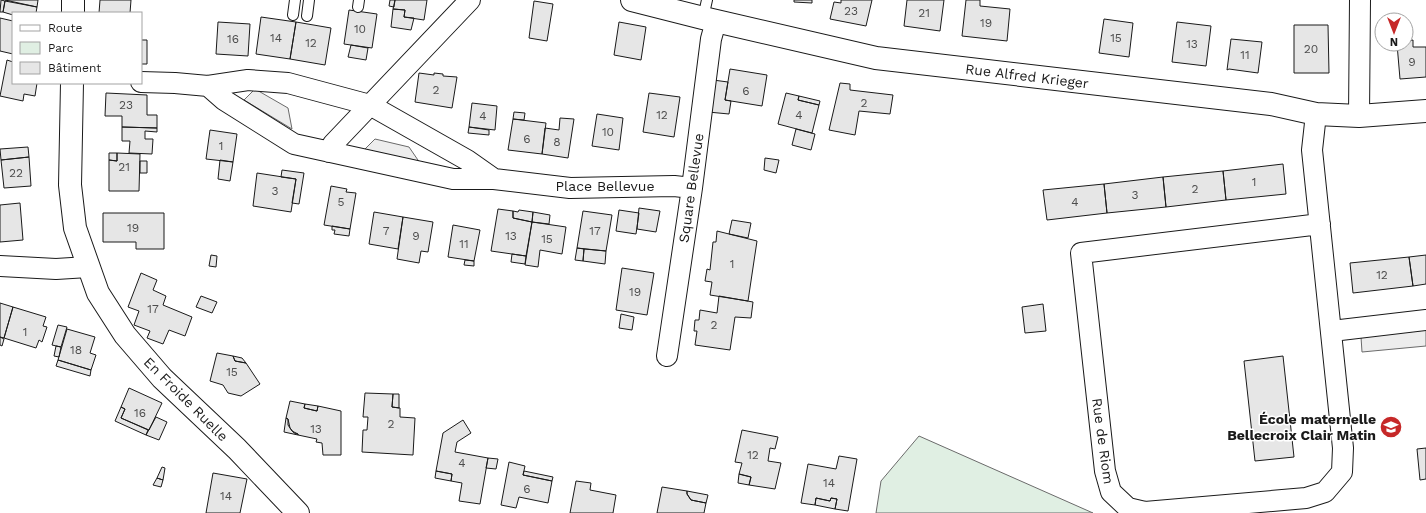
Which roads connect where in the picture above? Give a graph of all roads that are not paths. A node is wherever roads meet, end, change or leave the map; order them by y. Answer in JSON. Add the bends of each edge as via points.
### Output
{"nodes":[{"id":1,"x":74,"y":0,"type":"edge"},
{"id":2,"x":295,"y":0,"type":"edge"},
{"id":3,"x":309,"y":0,"type":"edge"},
{"id":4,"x":470,"y":0,"type":"edge"},
{"id":5,"x":632,"y":0,"type":"edge"},
{"id":6,"x":1360,"y":0,"type":"edge"},
{"id":7,"x":73,"y":12,"type":"edge"},
{"id":8,"x":708,"y":13,"type":"edge"},
{"id":9,"x":293,"y":15,"type":"dead end"},
{"id":10,"x":307,"y":16,"type":"dead end"},
{"id":11,"x":142,"y":82,"type":"edge"},
{"id":12,"x":72,"y":84,"type":"edge"},
{"id":13,"x":208,"y":86,"type":"junction"},
{"id":14,"x":370,"y":105,"type":"junction"},
{"id":15,"x":1426,"y":111,"type":"edge"},
{"id":16,"x":1316,"y":114,"type":"junction"},
{"id":17,"x":1359,"y":116,"type":"junction"},
{"id":18,"x":329,"y":152,"type":"junction"},
{"id":19,"x":494,"y":179,"type":"junction"},
{"id":20,"x":692,"y":188,"type":"junction"},
{"id":21,"x":1320,"y":224,"type":"junction"},
{"id":22,"x":0,"y":266,"type":"edge"},
{"id":23,"x":88,"y":267,"type":"junction"},
{"id":24,"x":1426,"y":320,"type":"edge"},
{"id":25,"x":1332,"y":331,"type":"junction"},
{"id":26,"x":666,"y":356,"type":"dead end"},
{"id":27,"x":298,"y":513,"type":"edge"}],
"edges":[{"from":1,"to":7,"type":"street"},
{"from":2,"to":9,"type":"lane"},
{"from":3,"to":10,"type":"lane"},
{"from":4,"to":14,"type":"street"},
{"from":5,"to":8,"type":"street","name":"Rue Alfred Krieger"},
{"from":6,"to":17,"type":"street"},
{"from":8,"to":16,"type":"street","name":"Rue Alfred Krieger","via":[[876,58],[1271,104]]},
{"from":8,"to":20,"type":"street","name":"Square Bellevue","via":[[712,39]]},
{"from":11,"to":13,"type":"street","name":"Place Bellevue"},
{"from":12,"to":23,"type":"street","name":"En Froide Ruelle","via":[[70,185],[75,228]]},
{"from":13,"to":14,"type":"street","name":"Place Bellevue","via":[[248,80],[288,83]]},
{"from":13,"to":18,"type":"street","name":"Place Bellevue","via":[[224,100],[294,144]]},
{"from":14,"to":18,"type":"street","via":[[333,144]]},
{"from":14,"to":19,"type":"street","name":"Place Bellevue","via":[[467,160]]},
{"from":15,"to":17,"type":"street","name":"Rue Alfred Krieger"},
{"from":16,"to":17,"type":"street","name":"Rue Alfred Krieger"},
{"from":16,"to":21,"type":"street","name":"Rue de Riom","via":[[1312,150]]},
{"from":18,"to":19,"type":"street","name":"Place Bellevue","via":[[453,179]]},
{"from":19,"to":20,"type":"street","name":"Place Bellevue","via":[[570,188]]},
{"from":20,"to":26,"type":"street","name":"Square Bellevue"},
{"from":21,"to":25,"type":"street","name":"Rue de Riom"},
{"from":21,"to":25,"type":"street","name":"Rue de Riom","via":[[1081,253],[1105,471],[1111,492],[1128,508],[1145,512],[1306,498],[1325,492],[1342,472],[1343,448]]},
{"from":22,"to":23,"type":"street","via":[[56,269]]},
{"from":23,"to":27,"type":"street","name":"En Froide Ruelle","via":[[98,293],[125,335],[162,378],[237,449]]},
{"from":24,"to":25,"type":"street"}]}
